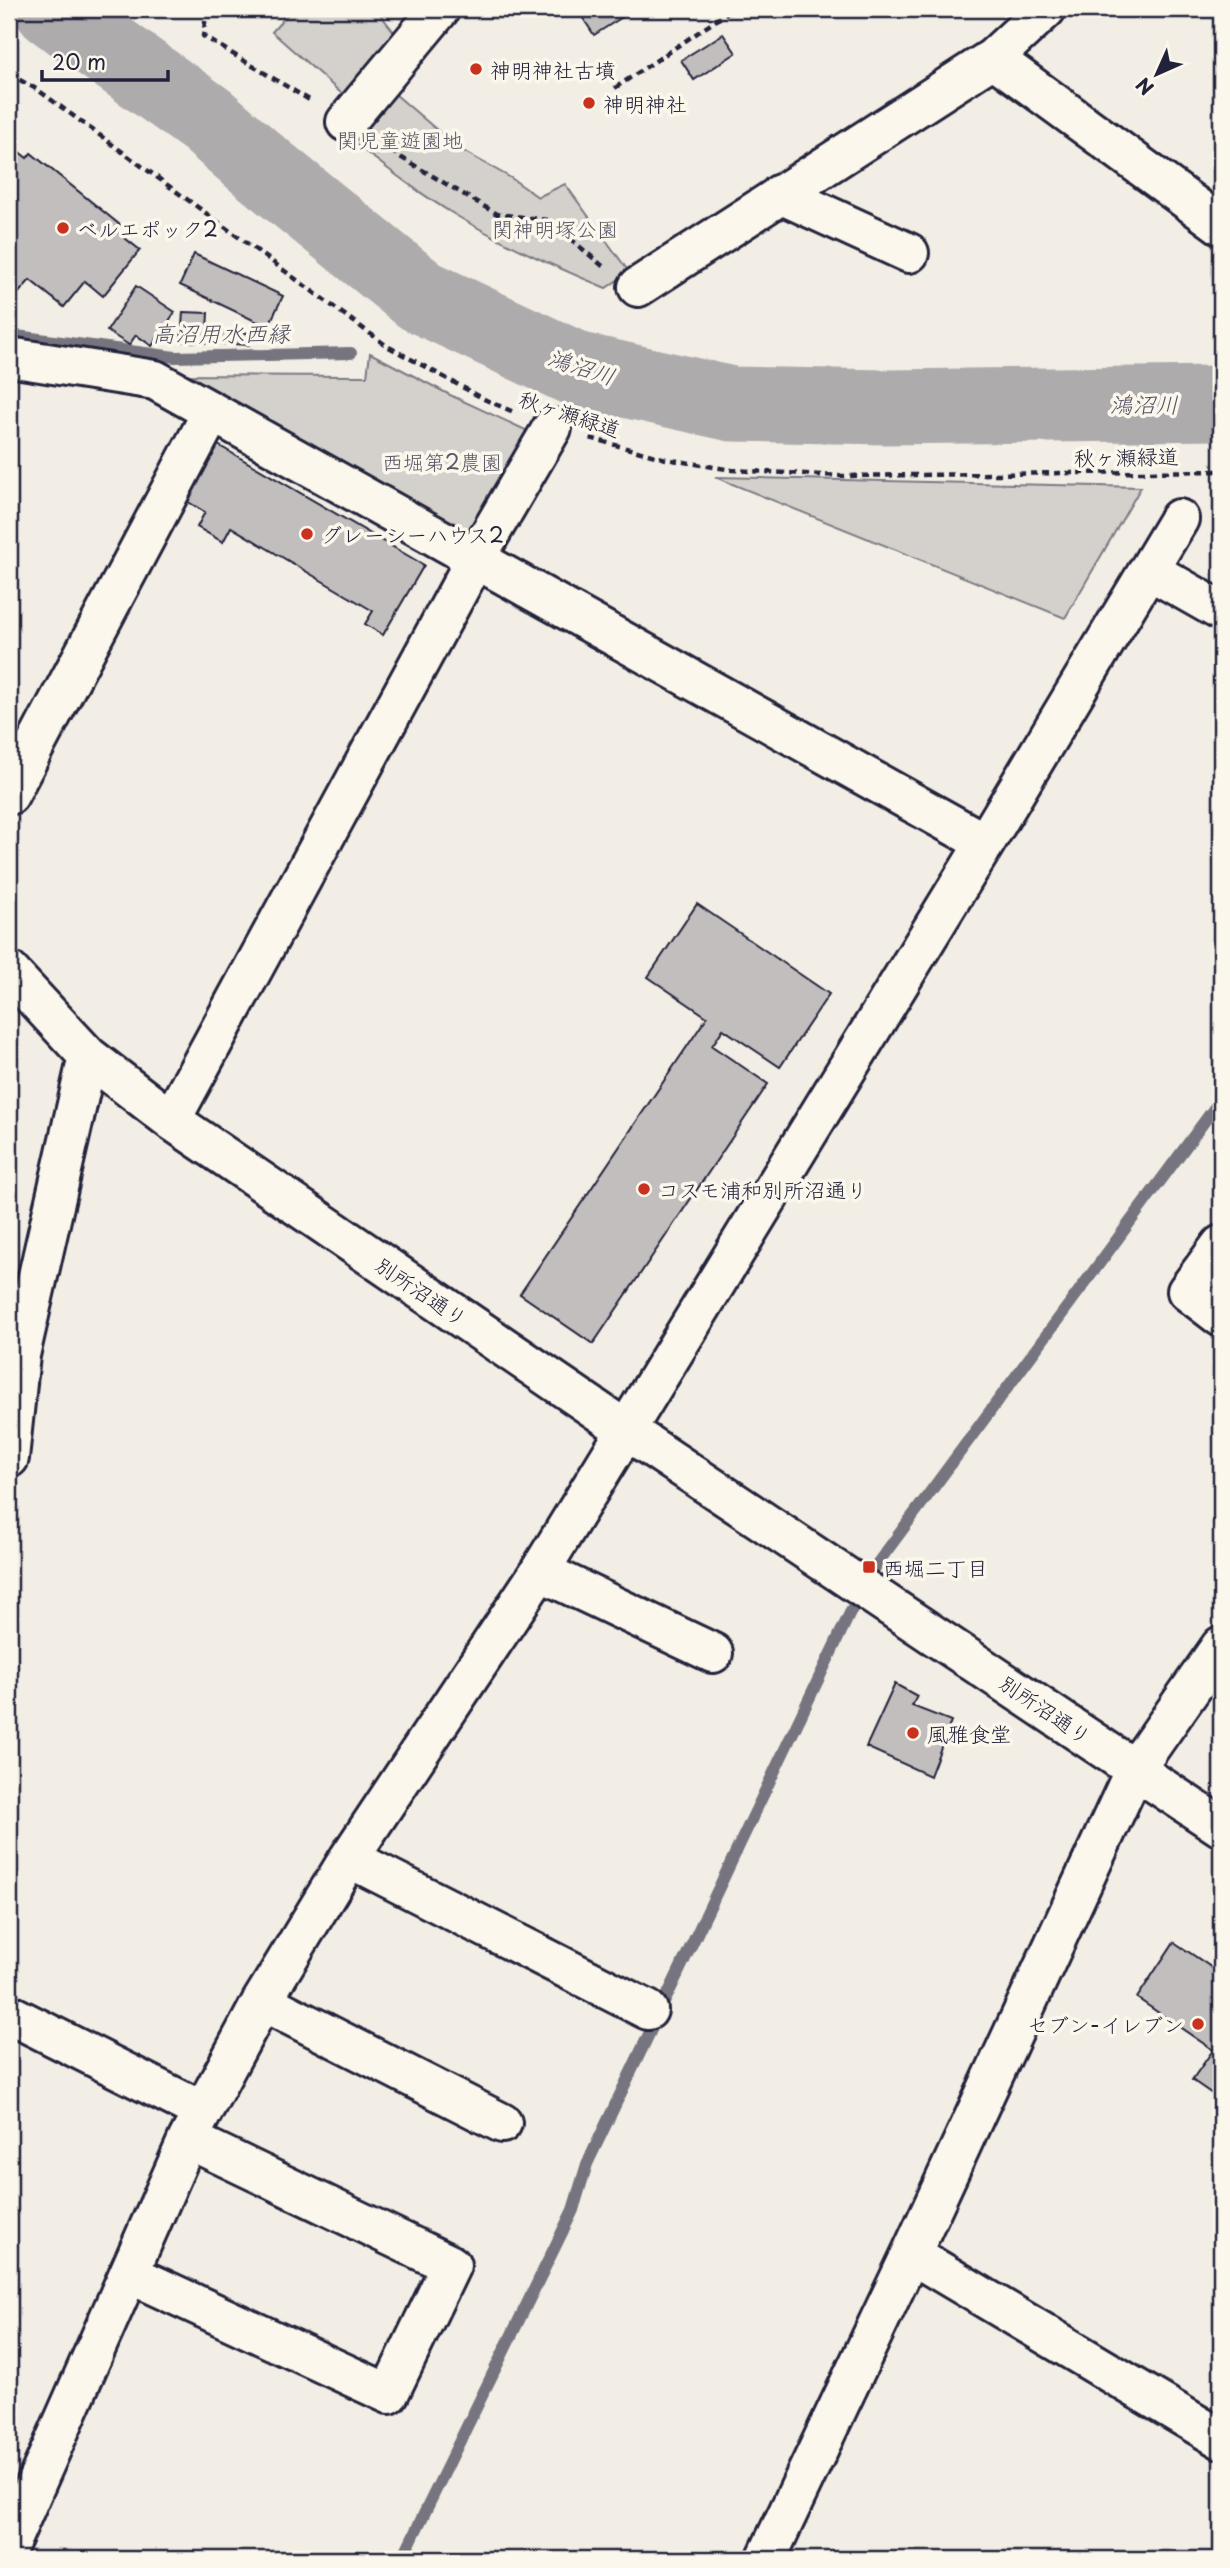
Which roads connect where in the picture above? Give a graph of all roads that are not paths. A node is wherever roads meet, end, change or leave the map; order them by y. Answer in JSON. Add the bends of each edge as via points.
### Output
{"nodes":[{"id":1,"x":440,"y":9,"type":"edge"},
{"id":2,"x":1046,"y":9,"type":"edge"},
{"id":3,"x":993,"y":58,"type":"junction"},
{"id":4,"x":346,"y":122,"type":"road end"},
{"id":5,"x":780,"y":194,"type":"junction"},
{"id":6,"x":1221,"y":225,"type":"edge"},
{"id":7,"x":909,"y":253,"type":"dead end"},
{"id":8,"x":638,"y":287,"type":"road end"},
{"id":9,"x":9,"y":357,"type":"edge"},
{"id":10,"x":212,"y":412,"type":"junction"},
{"id":11,"x":552,"y":428,"type":"road end"},
{"id":12,"x":1179,"y":519,"type":"dead end"},
{"id":13,"x":475,"y":558,"type":"junction"},
{"id":14,"x":1149,"y":570,"type":"junction"},
{"id":15,"x":1221,"y":611,"type":"edge"},
{"id":16,"x":9,"y":795,"type":"edge"},
{"id":17,"x":985,"y":843,"type":"junction"},
{"id":18,"x":9,"y":971,"type":"edge"},
{"id":19,"x":88,"y":1056,"type":"junction"},
{"id":20,"x":171,"y":1120,"type":"junction"},
{"id":21,"x":1221,"y":1245,"type":"edge"},
{"id":22,"x":1221,"y":1317,"type":"edge"},
{"id":23,"x":626,"y":1430,"type":"junction"},
{"id":24,"x":9,"y":1458,"type":"edge"},
{"id":25,"x":540,"y":1571,"type":"junction"},
{"id":26,"x":1221,"y":1646,"type":"edge"},
{"id":27,"x":713,"y":1653,"type":"dead end"},
{"id":28,"x":1135,"y":1769,"type":"junction"},
{"id":29,"x":1221,"y":1827,"type":"edge"},
{"id":30,"x":349,"y":1858,"type":"junction"},
{"id":31,"x":262,"y":2001,"type":"junction"},
{"id":32,"x":648,"y":2010,"type":"dead end"},
{"id":33,"x":9,"y":2014,"type":"edge"},
{"id":34,"x":502,"y":2123,"type":"dead end"},
{"id":35,"x":195,"y":2125,"type":"junction"},
{"id":36,"x":911,"y":2254,"type":"junction"},
{"id":37,"x":130,"y":2274,"type":"junction"},
{"id":38,"x":1221,"y":2439,"type":"edge"},
{"id":39,"x":9,"y":2545,"type":"edge"},
{"id":40,"x":766,"y":2559,"type":"edge"}],
"edges":[{"from":1,"to":4,"type":"street"},
{"from":2,"to":3,"type":"street"},
{"from":3,"to":5,"type":"street"},
{"from":3,"to":6,"type":"street"},
{"from":5,"to":7,"type":"street"},
{"from":5,"to":8,"type":"street"},
{"from":9,"to":10,"type":"street","via":[[155,380]]},
{"from":10,"to":13,"type":"street"},
{"from":10,"to":16,"type":"street"},
{"from":11,"to":13,"type":"street"},
{"from":12,"to":14,"type":"street"},
{"from":13,"to":17,"type":"street"},
{"from":13,"to":20,"type":"street"},
{"from":14,"to":15,"type":"street"},
{"from":14,"to":17,"type":"street"},
{"from":17,"to":23,"type":"street"},
{"from":18,"to":19,"type":"street","name":"別所沼通り"},
{"from":19,"to":20,"type":"street","name":"別所沼通り"},
{"from":19,"to":24,"type":"street","via":[[20,1355]]},
{"from":20,"to":23,"type":"street","name":"別所沼通り"},
{"from":21,"to":22,"type":"street","via":[[1187,1291]]},
{"from":23,"to":25,"type":"street"},
{"from":23,"to":28,"type":"street","name":"別所沼通り"},
{"from":25,"to":27,"type":"street"},
{"from":25,"to":30,"type":"street"},
{"from":26,"to":28,"type":"street"},
{"from":28,"to":29,"type":"street","name":"別所沼通り"},
{"from":28,"to":36,"type":"street"},
{"from":30,"to":31,"type":"street"},
{"from":30,"to":32,"type":"street"},
{"from":31,"to":34,"type":"street"},
{"from":31,"to":35,"type":"street"},
{"from":33,"to":35,"type":"street"},
{"from":35,"to":37,"type":"street"},
{"from":35,"to":37,"type":"street","via":[[451,2265],[388,2394]]},
{"from":36,"to":38,"type":"street"},
{"from":36,"to":40,"type":"street"},
{"from":37,"to":39,"type":"street"}]}
